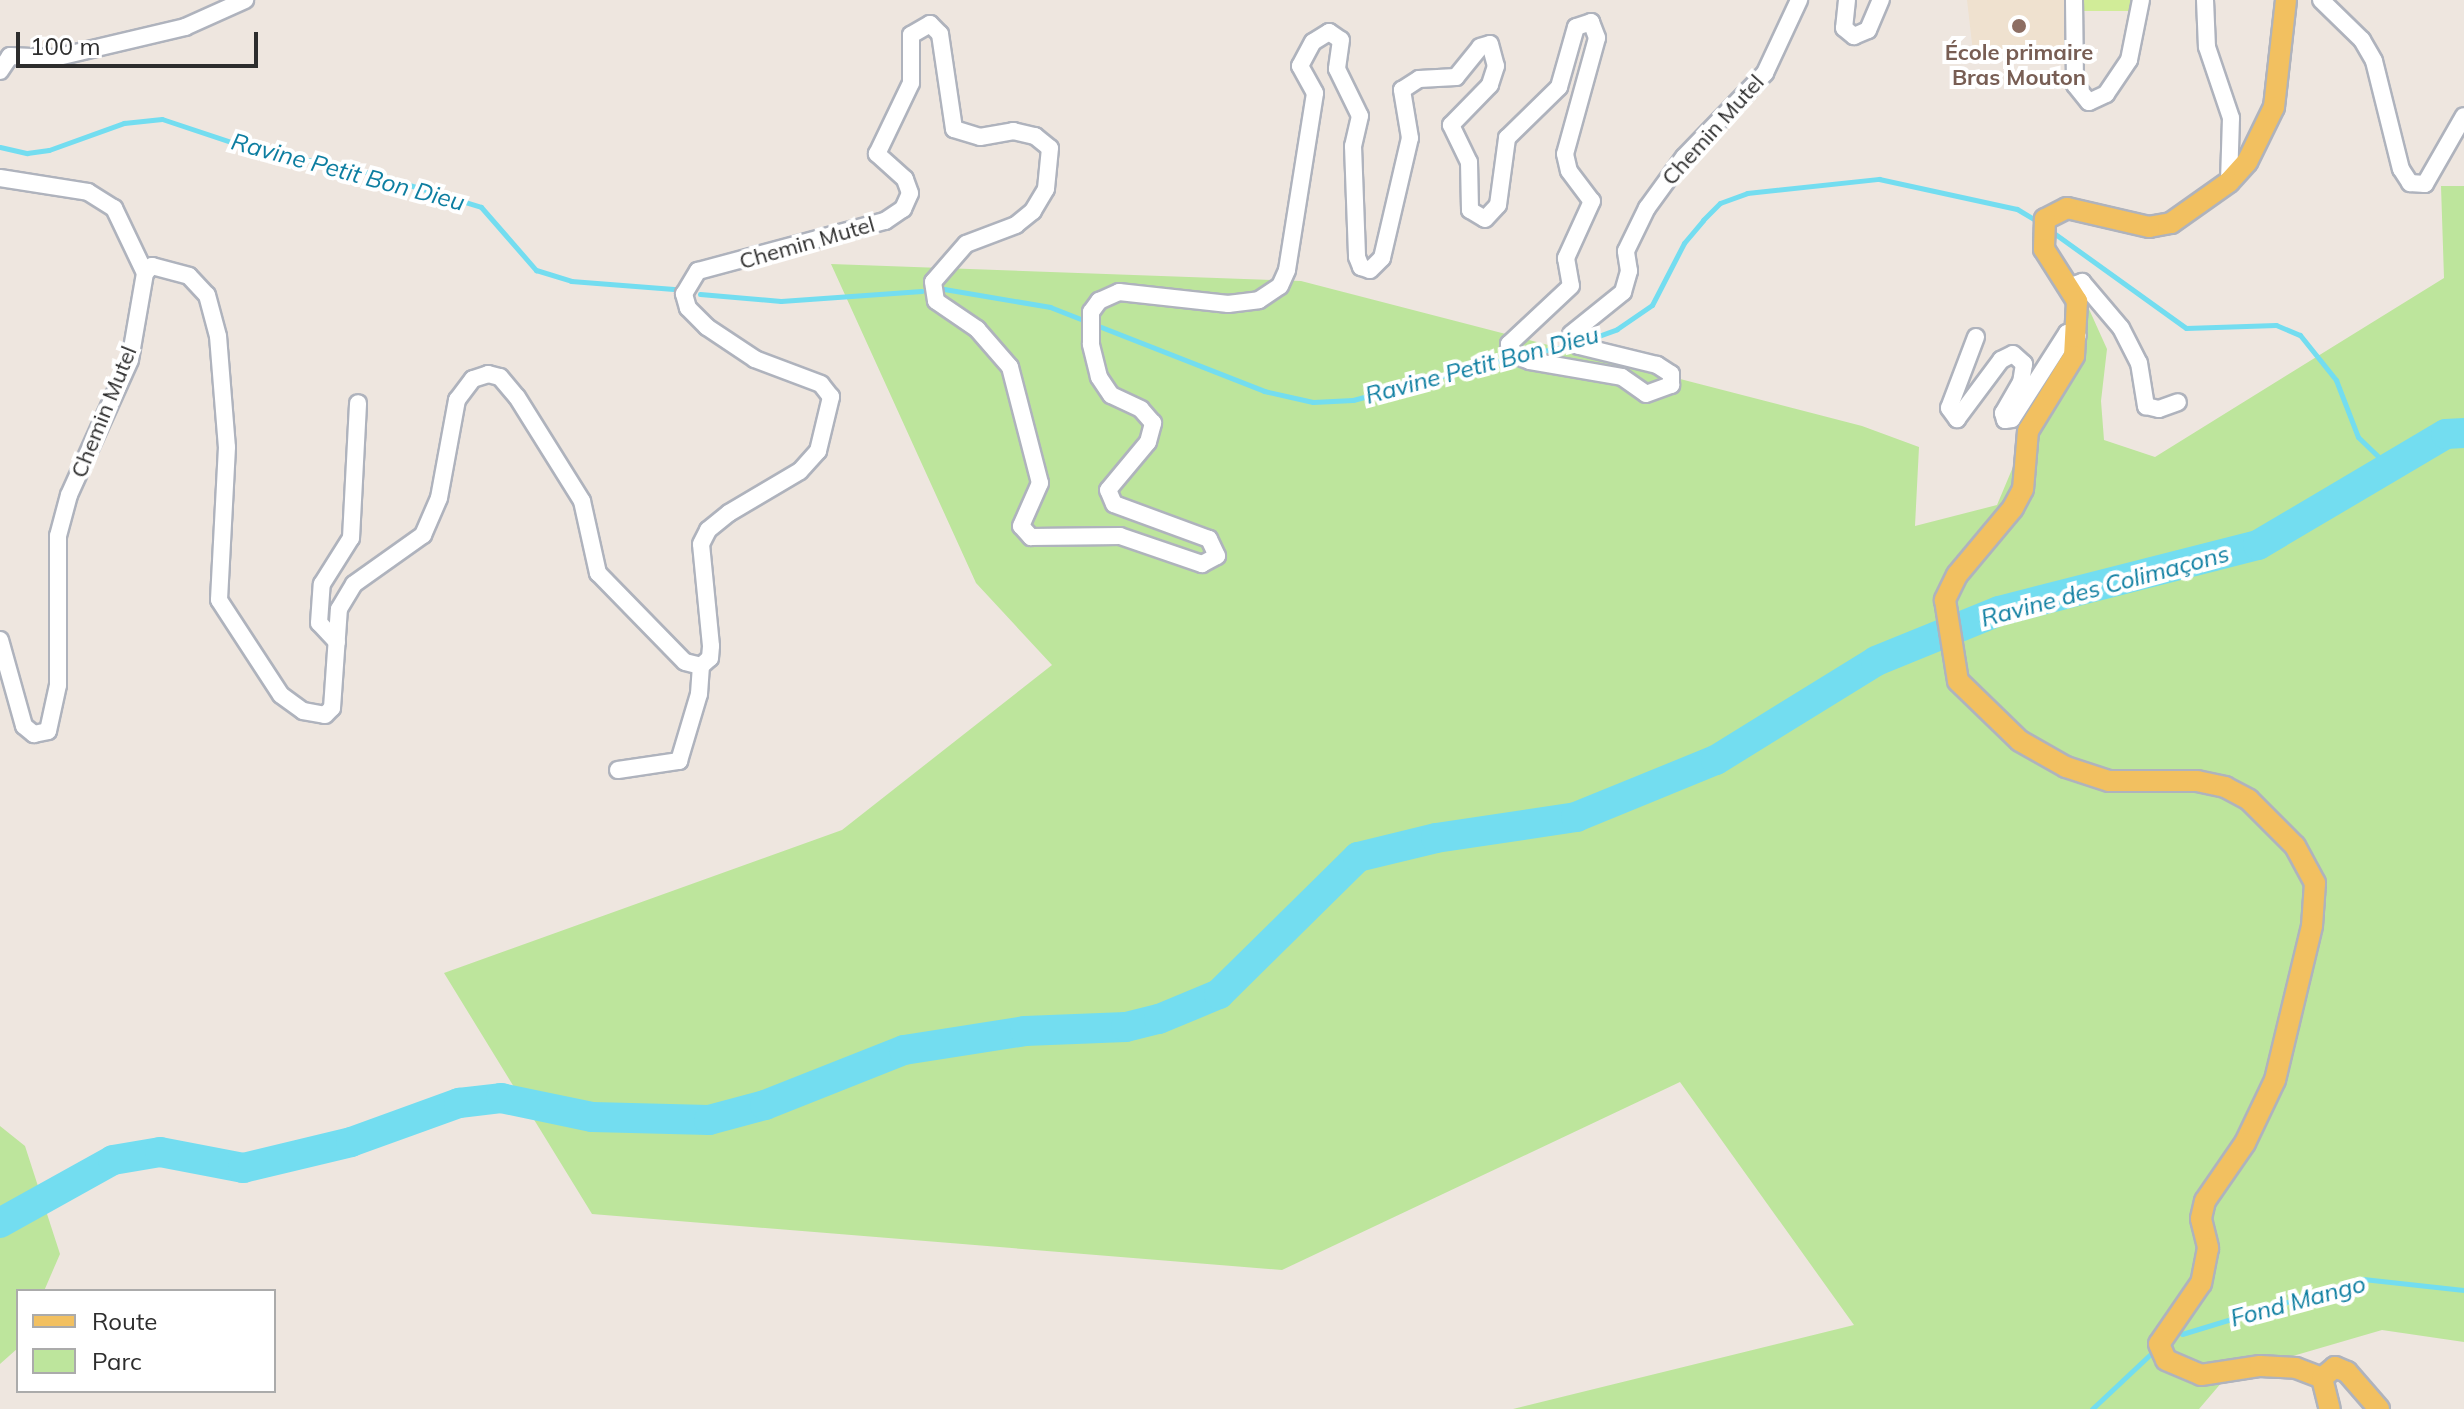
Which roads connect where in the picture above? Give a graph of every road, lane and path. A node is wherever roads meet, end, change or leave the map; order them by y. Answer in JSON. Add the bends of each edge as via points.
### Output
{"nodes":[{"id":1,"x":245,"y":0,"type":"edge"},
{"id":2,"x":1799,"y":0,"type":"edge"},
{"id":3,"x":1847,"y":0,"type":"edge"},
{"id":4,"x":1881,"y":0,"type":"edge"},
{"id":5,"x":2074,"y":0,"type":"edge"},
{"id":6,"x":2141,"y":0,"type":"edge"},
{"id":7,"x":2205,"y":0,"type":"edge"},
{"id":8,"x":2286,"y":0,"type":"edge"},
{"id":9,"x":2321,"y":0,"type":"edge"},
{"id":10,"x":5,"y":56,"type":"edge"},
{"id":11,"x":0,"y":71,"type":"edge"},
{"id":12,"x":2464,"y":116,"type":"edge"},
{"id":13,"x":0,"y":178,"type":"edge"},
{"id":14,"x":2229,"y":182,"type":"junction"},
{"id":15,"x":145,"y":273,"type":"junction"},
{"id":16,"x":2071,"y":286,"type":"junction"},
{"id":17,"x":2078,"y":336,"type":"junction"},
{"id":18,"x":1976,"y":337,"type":"dead end"},
{"id":19,"x":2178,"y":402,"type":"dead end"},
{"id":20,"x":358,"y":403,"type":"dead end"},
{"id":21,"x":0,"y":640,"type":"edge"},
{"id":22,"x":337,"y":642,"type":"junction"},
{"id":23,"x":701,"y":666,"type":"junction"},
{"id":24,"x":618,"y":770,"type":"dead end"},
{"id":25,"x":2322,"y":1378,"type":"junction"},
{"id":26,"x":2330,"y":1409,"type":"edge"},
{"id":27,"x":2379,"y":1409,"type":"edge"}],
"edges":[{"from":1,"to":10,"type":"street","via":[[185,27],[54,58]]},
{"from":2,"to":23,"type":"street","name":"Chemin Mutel","via":[[1765,73],[1684,157],[1647,208],[1626,251],[1629,271],[1623,292],[1571,334],[1579,346],[1657,365],[1671,374],[1671,385],[1646,394],[1622,377],[1530,361],[1515,355],[1509,344],[1571,286],[1566,258],[1592,201],[1569,171],[1565,154],[1597,38],[1591,22],[1576,27],[1559,87],[1507,138],[1498,205],[1485,219],[1470,210],[1469,162],[1451,125],[1457,113],[1490,85],[1496,66],[1490,44],[1480,47],[1456,77],[1419,79],[1402,90],[1410,138],[1382,258],[1370,270],[1361,267],[1357,257],[1353,146],[1360,116],[1337,69],[1341,40],[1329,32],[1313,42],[1300,66],[1315,93],[1287,270],[1280,286],[1259,300],[1228,304],[1119,292],[1099,301],[1091,312],[1099,377],[1111,395],[1141,409],[1153,423],[1148,442],[1108,490],[1114,504],[1209,539],[1217,556],[1202,564],[1120,536],[1031,537],[1021,526],[1040,483],[1010,367],[977,329],[936,301],[933,282],[966,244],[1016,225],[1033,211],[1046,189],[1050,148],[1035,136],[1013,131],[980,137],[954,129],[940,34],[930,24],[918,26],[908,48],[911,83],[877,154],[905,179],[910,193],[903,209],[885,221],[698,271],[684,294],[688,308],[707,327],[755,359],[821,384],[831,397],[818,451],[800,471],[708,530],[701,544],[711,646],[710,658]]},
{"from":3,"to":4,"type":"street","via":[[1844,28],[1854,36],[1868,30]]},
{"from":5,"to":6,"type":"street","via":[[2075,85],[2089,102],[2106,94],[2129,60]]},
{"from":7,"to":14,"type":"street","via":[[2207,47],[2231,118]]},
{"from":8,"to":14,"type":"main road","via":[[2274,107],[2247,162]]},
{"from":9,"to":12,"type":"street","via":[[2362,40],[2374,61],[2401,169],[2410,183],[2425,184]]},
{"from":10,"to":11,"type":"street"},
{"from":13,"to":15,"type":"street","via":[[88,192],[114,208]]},
{"from":14,"to":16,"type":"main road","via":[[2171,223],[2149,227],[2067,208],[2054,212],[2045,219],[2044,249]]},
{"from":15,"to":21,"type":"street","name":"Chemin Mutel","via":[[130,360],[69,495],[58,536],[58,685],[48,731],[34,734],[24,726]]},
{"from":15,"to":22,"type":"street","via":[[152,266],[189,276],[207,295],[218,336],[227,447],[226,534],[217,577],[227,618],[281,695],[303,711],[325,715],[332,708]]},
{"from":16,"to":17,"type":"main road"},
{"from":16,"to":19,"type":"street","via":[[2082,282],[2121,328],[2139,363],[2146,406],[2159,409]]},
{"from":17,"to":18,"type":"street","via":[[2067,333],[2012,419],[2005,420],[2003,413],[2021,382],[2024,364],[2013,354],[2001,360],[1957,419],[1949,408]]},
{"from":17,"to":25,"type":"main road","via":[[2074,356],[2028,431],[2023,489],[1957,575],[1945,600],[1958,681],[2020,741],[2066,767],[2109,781],[2197,781],[2249,800],[2295,846],[2315,883],[2312,926],[2275,1080],[2245,1143],[2205,1201],[2201,1219],[2208,1248],[2201,1283],[2159,1344],[2166,1360],[2201,1375],[2260,1366],[2296,1368]]},
{"from":20,"to":22,"type":"street","via":[[351,538],[322,584],[319,623]]},
{"from":22,"to":23,"type":"street","via":[[339,609],[354,584],[401,555],[434,518],[457,400],[473,379],[488,374],[500,377],[517,397],[582,501],[598,573],[685,662]]},
{"from":23,"to":24,"type":"street","via":[[699,694],[679,761]]},
{"from":25,"to":26,"type":"main road"},
{"from":25,"to":27,"type":"main road","via":[[2335,1367],[2347,1372]]}]}
